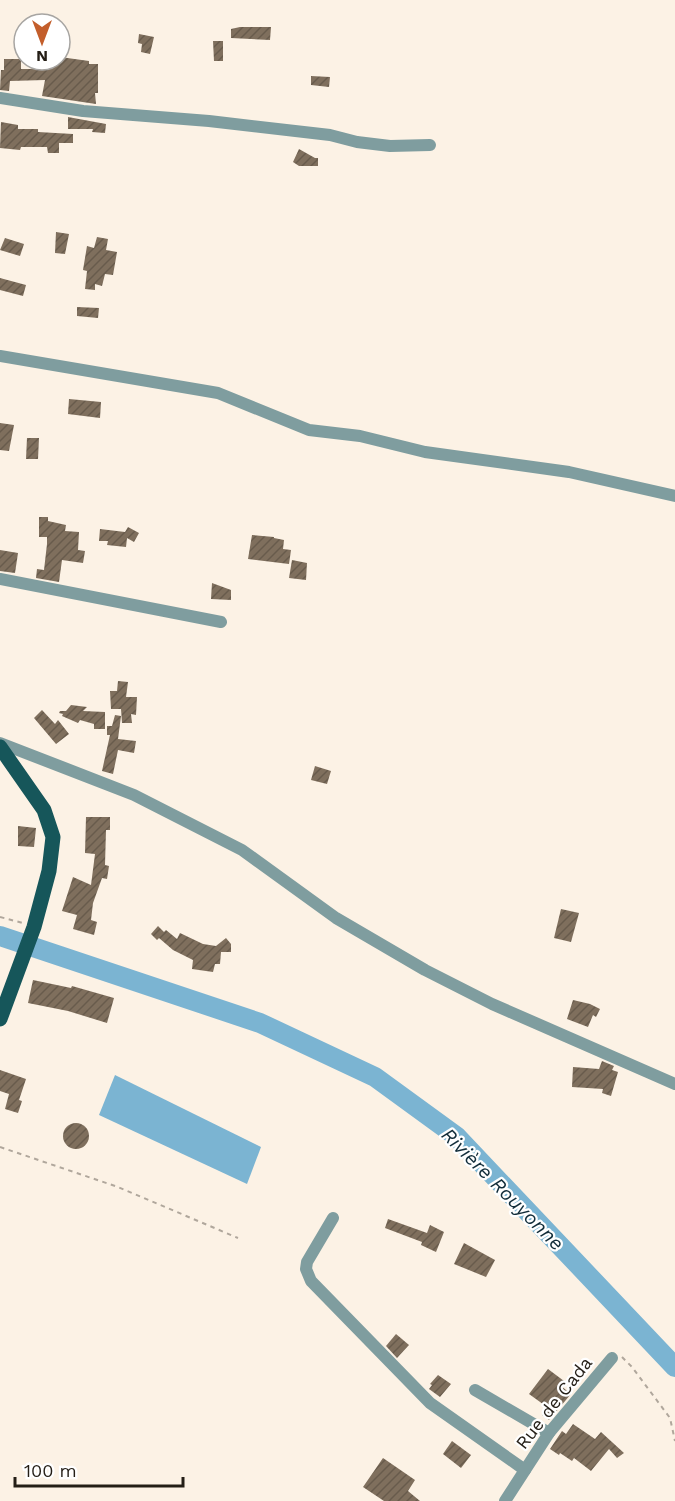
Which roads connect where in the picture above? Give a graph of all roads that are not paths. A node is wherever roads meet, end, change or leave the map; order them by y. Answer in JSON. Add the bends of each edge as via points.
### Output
{"nodes":[{"id":1,"x":0,"y":98,"type":"edge"},
{"id":2,"x":430,"y":145,"type":"dead end"},
{"id":3,"x":0,"y":356,"type":"edge"},
{"id":4,"x":675,"y":496,"type":"edge"},
{"id":5,"x":0,"y":579,"type":"edge"},
{"id":6,"x":221,"y":622,"type":"dead end"},
{"id":7,"x":0,"y":745,"type":"edge"},
{"id":8,"x":0,"y":1020,"type":"edge"},
{"id":9,"x":675,"y":1084,"type":"edge"},
{"id":10,"x":333,"y":1218,"type":"dead end"},
{"id":11,"x":612,"y":1358,"type":"road end"},
{"id":12,"x":475,"y":1390,"type":"dead end"},
{"id":13,"x":549,"y":1433,"type":"junction"},
{"id":14,"x":525,"y":1470,"type":"junction"},
{"id":15,"x":505,"y":1501,"type":"edge"}],
"edges":[{"from":1,"to":2,"type":"street","via":[[83,111],[330,135],[390,146]]},
{"from":3,"to":4,"type":"street","via":[[218,393],[309,430],[360,436],[424,452],[569,472]]},
{"from":5,"to":6,"type":"street"},
{"from":7,"to":8,"type":"main road","via":[[44,810],[53,837],[49,871],[34,927]]},
{"from":7,"to":9,"type":"street","via":[[134,795],[242,850],[336,918],[425,970],[492,1004]]},
{"from":10,"to":14,"type":"street","via":[[308,1263],[311,1281],[430,1403]]},
{"from":11,"to":13,"type":"street","name":"Rue de Cada"},
{"from":12,"to":13,"type":"street"},
{"from":13,"to":14,"type":"street","name":"Rue de Cada"},
{"from":14,"to":15,"type":"street","name":"Rue de Cada"}]}
